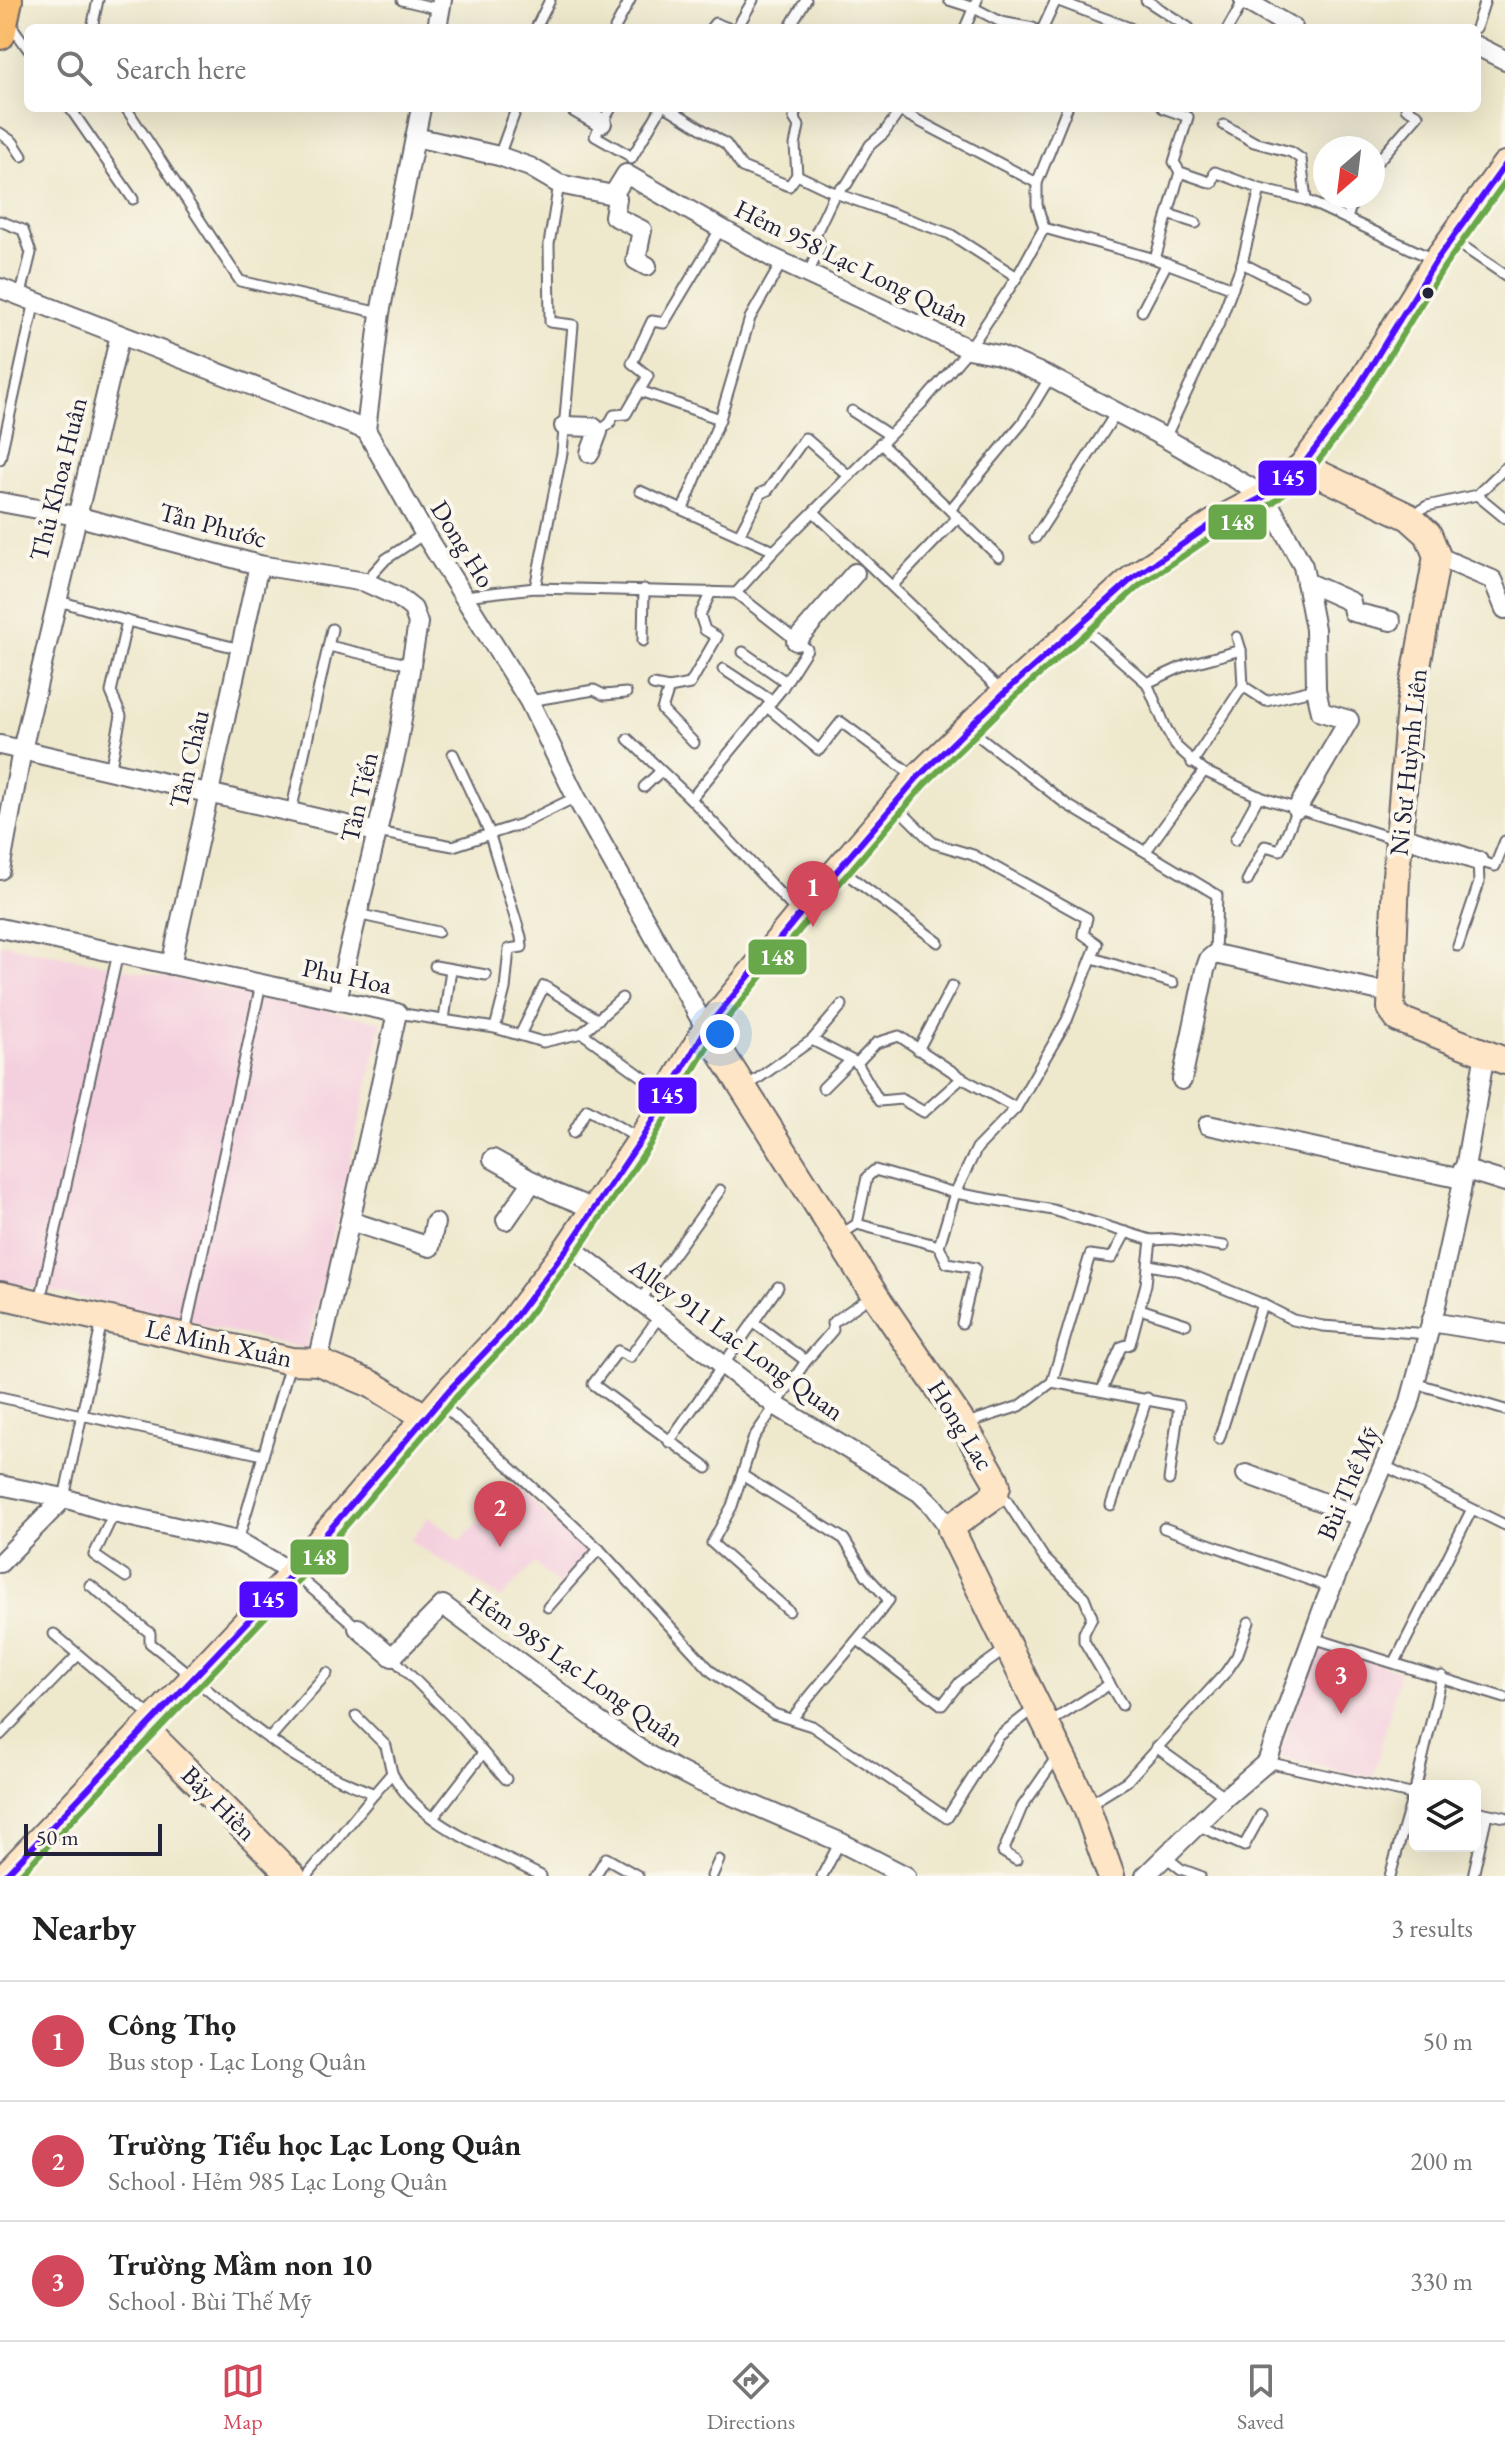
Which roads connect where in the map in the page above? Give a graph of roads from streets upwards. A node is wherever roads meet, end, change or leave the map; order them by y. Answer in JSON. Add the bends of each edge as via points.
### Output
{"nodes":[{"id":1,"x":1247,"y":1,"type":"edge"},
{"id":2,"x":441,"y":4,"type":"edge"},
{"id":3,"x":438,"y":24,"type":"edge"},
{"id":4,"x":1286,"y":24,"type":"edge"},
{"id":5,"x":1481,"y":48,"type":"edge"},
{"id":6,"x":1505,"y":60,"type":"edge"},
{"id":7,"x":420,"y":112,"type":"edge"},
{"id":8,"x":415,"y":137,"type":"junction"},
{"id":9,"x":1505,"y":165,"type":"edge"},
{"id":10,"x":613,"y":195,"type":"junction"},
{"id":11,"x":647,"y":266,"type":"dead end"},
{"id":12,"x":0,"y":288,"type":"edge"},
{"id":13,"x":120,"y":335,"type":"junction"},
{"id":14,"x":564,"y":426,"type":"road end"},
{"id":15,"x":366,"y":430,"type":"junction"},
{"id":16,"x":590,"y":453,"type":"dead end"},
{"id":17,"x":1302,"y":466,"type":"junction"},
{"id":18,"x":1265,"y":496,"type":"junction"},
{"id":19,"x":0,"y":502,"type":"edge"},
{"id":20,"x":76,"y":516,"type":"junction"},
{"id":21,"x":1437,"y":556,"type":"junction"},
{"id":22,"x":259,"y":565,"type":"junction"},
{"id":23,"x":855,"y":573,"type":"dead end"},
{"id":24,"x":1306,"y":582,"type":"junction"},
{"id":25,"x":409,"y":606,"type":"joint"},
{"id":26,"x":1505,"y":609,"type":"edge"},
{"id":27,"x":1391,"y":621,"type":"dead end"},
{"id":28,"x":801,"y":645,"type":"road end"},
{"id":29,"x":0,"y":745,"type":"edge"},
{"id":30,"x":22,"y":750,"type":"junction"},
{"id":31,"x":207,"y":793,"type":"junction"},
{"id":32,"x":1297,"y":809,"type":"road end"},
{"id":33,"x":377,"y":832,"type":"junction"},
{"id":34,"x":1399,"y":837,"type":"junction"},
{"id":35,"x":1478,"y":861,"type":"road end"},
{"id":36,"x":0,"y":870,"type":"edge"},
{"id":37,"x":0,"y":928,"type":"edge"},
{"id":38,"x":171,"y":965,"type":"junction"},
{"id":39,"x":1389,"y":993,"type":"junction"},
{"id":40,"x":337,"y":1000,"type":"junction"},
{"id":41,"x":706,"y":1029,"type":"junction"},
{"id":42,"x":1500,"y":1058,"type":"edge"},
{"id":43,"x":1182,"y":1080,"type":"dead end"},
{"id":44,"x":1208,"y":1125,"type":"dead end"},
{"id":45,"x":493,"y":1159,"type":"dead end"},
{"id":46,"x":1463,"y":1174,"type":"junction"},
{"id":47,"x":533,"y":1181,"type":"junction"},
{"id":48,"x":1505,"y":1182,"type":"edge"},
{"id":49,"x":594,"y":1209,"type":"junction"},
{"id":50,"x":506,"y":1220,"type":"dead end"},
{"id":51,"x":350,"y":1221,"type":"junction"},
{"id":52,"x":435,"y":1223,"type":"dead end"},
{"id":53,"x":569,"y":1246,"type":"junction"},
{"id":54,"x":0,"y":1295,"type":"edge"},
{"id":55,"x":1430,"y":1328,"type":"junction"},
{"id":56,"x":1505,"y":1334,"type":"edge"},
{"id":57,"x":318,"y":1362,"type":"junction"},
{"id":58,"x":433,"y":1410,"type":"junction"},
{"id":59,"x":1246,"y":1474,"type":"dead end"},
{"id":60,"x":0,"y":1485,"type":"edge"},
{"id":61,"x":64,"y":1498,"type":"junction"},
{"id":62,"x":1362,"y":1517,"type":"junction"},
{"id":63,"x":951,"y":1530,"type":"junction"},
{"id":64,"x":0,"y":1563,"type":"edge"},
{"id":65,"x":293,"y":1573,"type":"junction"},
{"id":66,"x":358,"y":1628,"type":"road end"},
{"id":67,"x":151,"y":1725,"type":"junction"},
{"id":68,"x":903,"y":1875,"type":"edge"},
{"id":69,"x":5,"y":1876,"type":"edge"},
{"id":70,"x":292,"y":1876,"type":"edge"},
{"id":71,"x":1111,"y":1876,"type":"edge"},
{"id":72,"x":1145,"y":1876,"type":"edge"}],
"edges":[{"from":1,"to":4,"type":"street"},
{"from":2,"to":3,"type":"street"},
{"from":5,"to":6,"type":"street"},
{"from":7,"to":8,"type":"street"},
{"from":8,"to":10,"type":"street","via":[[499,156],[559,184]]},
{"from":8,"to":15,"type":"street","via":[[380,313]]},
{"from":9,"to":17,"type":"street"},
{"from":10,"to":11,"type":"street","via":[[614,216],[642,230],[636,260]]},
{"from":10,"to":18,"type":"street","name":"Hẻm 958 Lạc Long Quân","via":[[629,165],[782,262],[969,349],[999,355],[1050,377]]},
{"from":12,"to":13,"type":"street"},
{"from":13,"to":15,"type":"street"},
{"from":13,"to":20,"type":"street","name":"Thủ Khoa Huân"},
{"from":14,"to":16,"type":"street","via":[[593,427],[598,432]]},
{"from":15,"to":41,"type":"street","name":"Dong Ho","via":[[529,701],[576,797]]},
{"from":17,"to":18,"type":"street"},
{"from":17,"to":21,"type":"street","via":[[1409,517],[1428,534]]},
{"from":18,"to":24,"type":"street","via":[[1303,566]]},
{"from":18,"to":41,"type":"street","via":[[1212,524],[1133,578],[1004,693],[917,778]]},
{"from":19,"to":20,"type":"street","name":"Tân Phước"},
{"from":20,"to":22,"type":"street","name":"Tân Phước"},
{"from":20,"to":30,"type":"street","name":"Thủ Khoa Huân"},
{"from":21,"to":26,"type":"street","via":[[1493,580]]},
{"from":21,"to":34,"type":"street","name":"Ni Sư Huỳnh Liên","via":[[1410,705]]},
{"from":22,"to":25,"type":"street","name":"Tân Phước","via":[[365,582]]},
{"from":22,"to":31,"type":"street","name":"Tân Châu"},
{"from":23,"to":28,"type":"street"},
{"from":24,"to":27,"type":"street","via":[[1351,602],[1353,612]]},
{"from":24,"to":32,"type":"street","via":[[1321,712],[1349,720]]},
{"from":25,"to":33,"type":"street","name":"Tân Tiến","via":[[418,623]]},
{"from":29,"to":30,"type":"street"},
{"from":30,"to":31,"type":"street"},
{"from":30,"to":36,"type":"street","name":"Thủ Khoa Huân"},
{"from":31,"to":33,"type":"street"},
{"from":31,"to":38,"type":"street","name":"Tân Châu"},
{"from":33,"to":40,"type":"street","name":"Tân Tiến"},
{"from":34,"to":35,"type":"street"},
{"from":34,"to":39,"type":"street","name":"Ni Sư Huỳnh Liên"},
{"from":37,"to":38,"type":"street","name":"Phu Hoa"},
{"from":38,"to":40,"type":"street","name":"Phu Hoa"},
{"from":39,"to":42,"type":"street","via":[[1398,1019]]},
{"from":39,"to":43,"type":"street","via":[[1215,954],[1205,970]]},
{"from":40,"to":51,"type":"street","name":"Phu Hoa","via":[[397,1013]]},
{"from":41,"to":49,"type":"street"},
{"from":41,"to":63,"type":"street","name":"Hong Lac","via":[[847,1230],[874,1294],[963,1424],[997,1486],[994,1496]]},
{"from":42,"to":46,"type":"street","name":"Bùi Thế Mỹ"},
{"from":44,"to":46,"type":"street"},
{"from":45,"to":47,"type":"street"},
{"from":46,"to":48,"type":"street"},
{"from":46,"to":55,"type":"street","name":"Bùi Thế Mỹ"},
{"from":47,"to":49,"type":"street"},
{"from":47,"to":50,"type":"street"},
{"from":49,"to":53,"type":"street"},
{"from":51,"to":52,"type":"street","via":[[430,1247]]},
{"from":51,"to":57,"type":"street"},
{"from":53,"to":58,"type":"street","via":[[504,1332]]},
{"from":53,"to":63,"type":"street","name":"Alley 911 Lac Long Quan","via":[[775,1405],[919,1492]]},
{"from":54,"to":57,"type":"street","name":"Lê Minh Xuân","via":[[291,1361]]},
{"from":55,"to":56,"type":"street"},
{"from":55,"to":62,"type":"street","name":"Bùi Thế Mỹ","via":[[1415,1383]]},
{"from":57,"to":58,"type":"street","name":"Lê Minh Xuân"},
{"from":58,"to":65,"type":"street"},
{"from":59,"to":62,"type":"street"},
{"from":60,"to":61,"type":"street"},
{"from":61,"to":64,"type":"street"},
{"from":61,"to":65,"type":"street","via":[[238,1541]]},
{"from":62,"to":72,"type":"street","name":"Bùi Thế Mỹ","via":[[1267,1762]]},
{"from":63,"to":71,"type":"street","via":[[1086,1806]]},
{"from":65,"to":67,"type":"street"},
{"from":66,"to":68,"type":"street","name":"Hẻm 985 Lạc Long Quân","via":[[392,1657],[443,1605],[650,1756]]},
{"from":67,"to":69,"type":"street"},
{"from":67,"to":70,"type":"street","name":"Bảy Hiền"}]}
